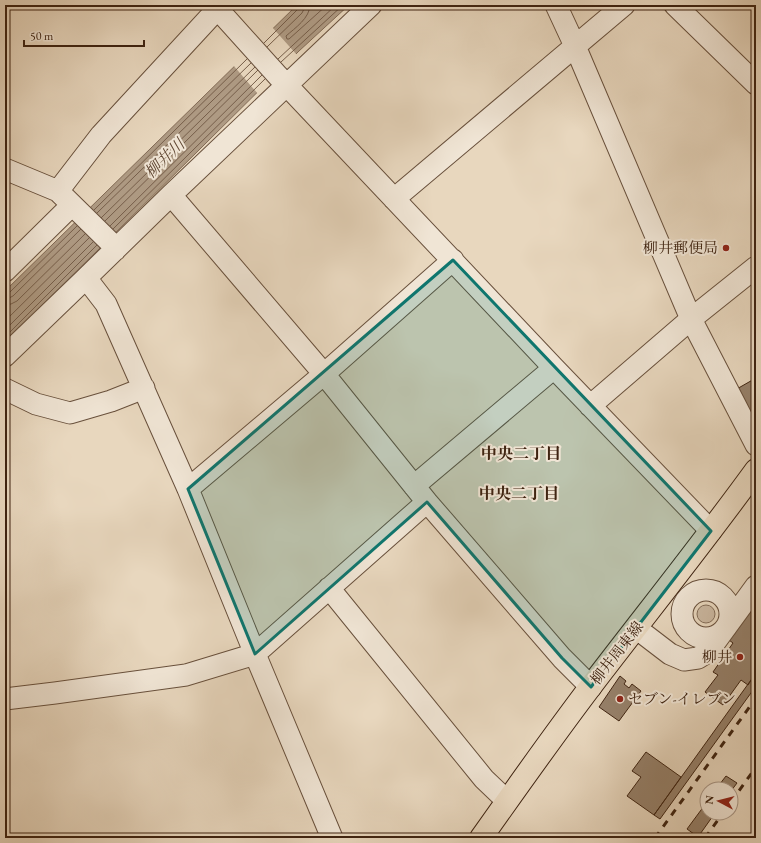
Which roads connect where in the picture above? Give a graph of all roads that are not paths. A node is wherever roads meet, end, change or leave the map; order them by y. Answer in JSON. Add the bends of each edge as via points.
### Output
{"nodes":[{"id":1,"x":371,"y":5,"type":"edge"},
{"id":2,"x":556,"y":5,"type":"edge"},
{"id":3,"x":624,"y":5,"type":"edge"},
{"id":4,"x":676,"y":5,"type":"edge"},
{"id":5,"x":217,"y":6,"type":"edge"},
{"id":6,"x":575,"y":46,"type":"junction"},
{"id":7,"x":282,"y":81,"type":"junction"},
{"id":8,"x":756,"y":84,"type":"edge"},
{"id":9,"x":5,"y":168,"type":"edge"},
{"id":10,"x":171,"y":195,"type":"junction"},
{"id":11,"x":394,"y":198,"type":"junction"},
{"id":12,"x":70,"y":203,"type":"junction"},
{"id":13,"x":114,"y":247,"type":"junction"},
{"id":14,"x":453,"y":260,"type":"junction"},
{"id":15,"x":756,"y":267,"type":"edge"},
{"id":16,"x":5,"y":271,"type":"edge"},
{"id":17,"x":86,"y":278,"type":"junction"},
{"id":18,"x":691,"y":319,"type":"junction"},
{"id":19,"x":5,"y":356,"type":"edge"},
{"id":20,"x":554,"y":368,"type":"junction"},
{"id":21,"x":324,"y":374,"type":"junction"},
{"id":22,"x":144,"y":388,"type":"junction"},
{"id":23,"x":5,"y":389,"type":"edge"},
{"id":24,"x":590,"y":406,"type":"junction"},
{"id":25,"x":756,"y":445,"type":"edge"},
{"id":26,"x":756,"y":470,"type":"edge"},
{"id":27,"x":414,"y":486,"type":"junction"},
{"id":28,"x":188,"y":489,"type":"junction"},
{"id":29,"x":428,"y":502,"type":"junction"},
{"id":30,"x":711,"y":531,"type":"junction"},
{"id":31,"x":756,"y":586,"type":"edge"},
{"id":32,"x":329,"y":588,"type":"junction"},
{"id":33,"x":636,"y":628,"type":"junction"},
{"id":34,"x":255,"y":654,"type":"junction"},
{"id":35,"x":591,"y":687,"type":"junction"},
{"id":36,"x":5,"y":699,"type":"edge"},
{"id":37,"x":507,"y":801,"type":"junction"},
{"id":38,"x":332,"y":838,"type":"edge"},
{"id":39,"x":481,"y":838,"type":"edge"}],
"edges":[{"from":1,"to":7,"type":"street"},
{"from":2,"to":6,"type":"street"},
{"from":3,"to":6,"type":"street"},
{"from":4,"to":8,"type":"street"},
{"from":5,"to":7,"type":"street"},
{"from":5,"to":12,"type":"street","via":[[101,135]]},
{"from":6,"to":11,"type":"street"},
{"from":6,"to":18,"type":"street"},
{"from":7,"to":10,"type":"street"},
{"from":7,"to":11,"type":"street"},
{"from":9,"to":12,"type":"street"},
{"from":10,"to":13,"type":"street"},
{"from":10,"to":21,"type":"street"},
{"from":11,"to":14,"type":"street"},
{"from":12,"to":13,"type":"street"},
{"from":12,"to":16,"type":"street"},
{"from":13,"to":17,"type":"street"},
{"from":14,"to":20,"type":"street"},
{"from":14,"to":21,"type":"street"},
{"from":15,"to":18,"type":"street"},
{"from":17,"to":19,"type":"street"},
{"from":17,"to":22,"type":"street","via":[[106,304]]},
{"from":18,"to":24,"type":"street"},
{"from":18,"to":25,"type":"street"},
{"from":20,"to":24,"type":"street"},
{"from":20,"to":27,"type":"street"},
{"from":21,"to":27,"type":"street"},
{"from":21,"to":28,"type":"street"},
{"from":22,"to":23,"type":"street","via":[[70,413],[36,404]]},
{"from":22,"to":28,"type":"street"},
{"from":24,"to":30,"type":"street"},
{"from":26,"to":30,"type":"main road","name":"柳井周東線"},
{"from":27,"to":29,"type":"street"},
{"from":28,"to":34,"type":"street"},
{"from":29,"to":32,"type":"street"},
{"from":29,"to":35,"type":"street","via":[[562,658]]},
{"from":30,"to":33,"type":"main road","name":"柳井周東線"},
{"from":31,"to":33,"type":"street","via":[[713,645],[698,658],[684,660],[670,654]]},
{"from":32,"to":34,"type":"street"},
{"from":32,"to":37,"type":"street","via":[[484,779]]},
{"from":33,"to":35,"type":"main road","name":"柳井周東線"},
{"from":34,"to":36,"type":"street","via":[[186,675]]},
{"from":34,"to":38,"type":"street"},
{"from":35,"to":37,"type":"main road","name":"柳井周東線"},
{"from":37,"to":39,"type":"main road","name":"柳井周東線"}]}
